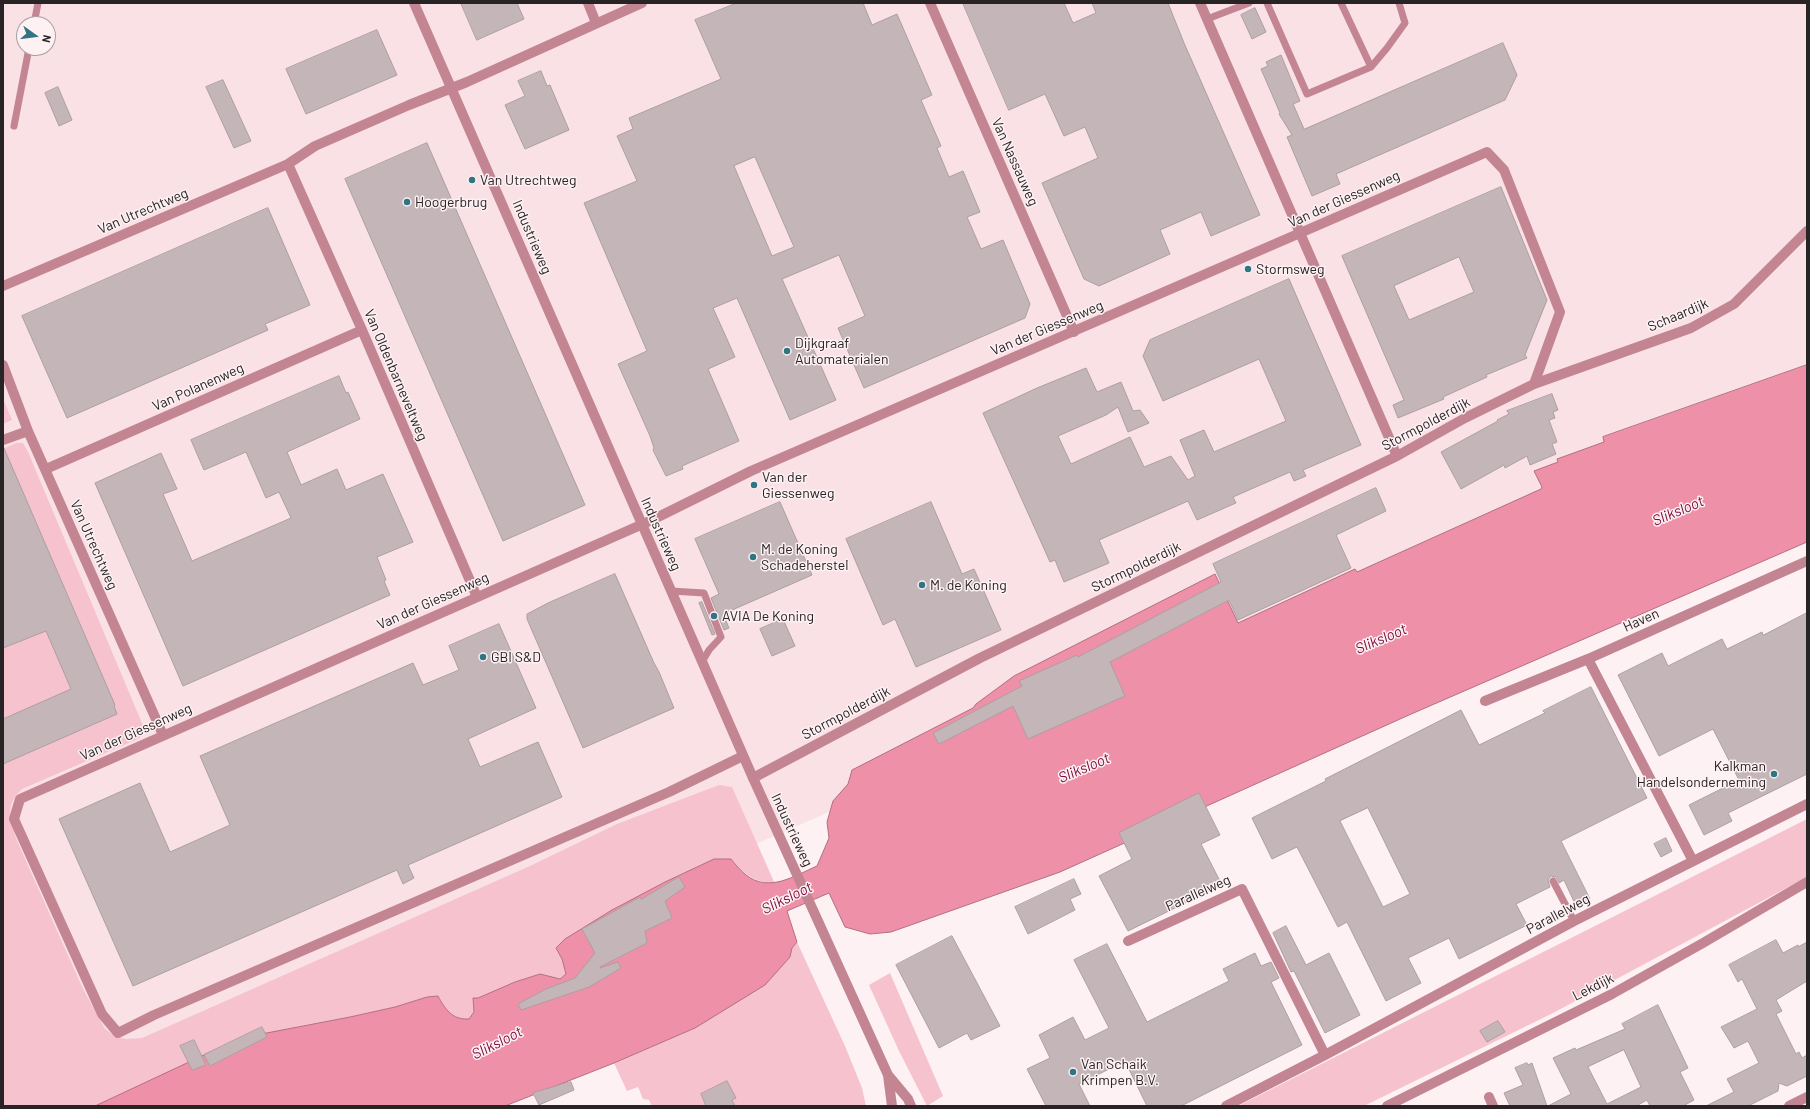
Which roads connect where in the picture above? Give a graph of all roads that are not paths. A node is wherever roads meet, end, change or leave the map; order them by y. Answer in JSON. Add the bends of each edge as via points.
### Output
{"nodes":[{"id":1,"x":38,"y":3,"type":"edge"},
{"id":2,"x":414,"y":3,"type":"edge"},
{"id":3,"x":588,"y":3,"type":"edge"},
{"id":4,"x":642,"y":3,"type":"edge"},
{"id":5,"x":930,"y":3,"type":"edge"},
{"id":6,"x":1200,"y":3,"type":"edge"},
{"id":7,"x":1250,"y":3,"type":"edge"},
{"id":8,"x":1267,"y":3,"type":"edge"},
{"id":9,"x":1341,"y":3,"type":"edge"},
{"id":10,"x":1399,"y":3,"type":"edge"},
{"id":11,"x":36,"y":16,"type":"edge"},
{"id":12,"x":1207,"y":19,"type":"junction"},
{"id":13,"x":596,"y":23,"type":"junction"},
{"id":14,"x":27,"y":56,"type":"edge"},
{"id":15,"x":1371,"y":67,"type":"junction"},
{"id":16,"x":451,"y":88,"type":"junction"},
{"id":17,"x":14,"y":126,"type":"dead end"},
{"id":18,"x":288,"y":164,"type":"junction"},
{"id":19,"x":1807,"y":231,"type":"edge"},
{"id":20,"x":1301,"y":233,"type":"junction"},
{"id":21,"x":3,"y":286,"type":"edge"},
{"id":22,"x":362,"y":330,"type":"junction"},
{"id":23,"x":1074,"y":332,"type":"junction"},
{"id":24,"x":3,"y":365,"type":"edge"},
{"id":25,"x":1534,"y":384,"type":"junction"},
{"id":26,"x":28,"y":431,"type":"junction"},
{"id":27,"x":3,"y":440,"type":"edge"},
{"id":28,"x":1397,"y":456,"type":"junction"},
{"id":29,"x":46,"y":469,"type":"junction"},
{"id":30,"x":641,"y":524,"type":"junction"},
{"id":31,"x":1807,"y":561,"type":"edge"},
{"id":32,"x":671,"y":591,"type":"junction"},
{"id":33,"x":477,"y":597,"type":"junction"},
{"id":34,"x":1588,"y":659,"type":"junction"},
{"id":35,"x":702,"y":662,"type":"junction"},
{"id":36,"x":1485,"y":701,"type":"dead end"},
{"id":37,"x":163,"y":735,"type":"junction"},
{"id":38,"x":743,"y":756,"type":"junction"},
{"id":39,"x":753,"y":778,"type":"junction"},
{"id":40,"x":1807,"y":804,"type":"edge"},
{"id":41,"x":1693,"y":861,"type":"junction"},
{"id":42,"x":1553,"y":881,"type":"dead end"},
{"id":43,"x":1807,"y":882,"type":"edge"},
{"id":44,"x":1574,"y":921,"type":"junction"},
{"id":45,"x":1128,"y":941,"type":"dead end"},
{"id":46,"x":1325,"y":1055,"type":"junction"},
{"id":47,"x":888,"y":1075,"type":"junction"},
{"id":48,"x":1807,"y":1097,"type":"edge"},
{"id":49,"x":892,"y":1106,"type":"edge"},
{"id":50,"x":911,"y":1106,"type":"edge"},
{"id":51,"x":1226,"y":1106,"type":"edge"},
{"id":52,"x":1387,"y":1106,"type":"edge"},
{"id":53,"x":1789,"y":1106,"type":"edge"}],
"edges":[{"from":1,"to":11,"type":"lane"},
{"from":2,"to":16,"type":"street","name":"Industrieweg"},
{"from":3,"to":13,"type":"street"},
{"from":4,"to":13,"type":"street","name":"Van Utrechtweg"},
{"from":5,"to":23,"type":"street","name":"Van Nassauweg"},
{"from":6,"to":12,"type":"street"},
{"from":7,"to":12,"type":"lane"},
{"from":8,"to":15,"type":"lane","via":[[1307,94]]},
{"from":9,"to":15,"type":"lane"},
{"from":10,"to":15,"type":"lane","via":[[1404,23]]},
{"from":12,"to":20,"type":"street"},
{"from":13,"to":16,"type":"street","name":"Van Utrechtweg"},
{"from":14,"to":17,"type":"lane"},
{"from":16,"to":18,"type":"street","name":"Van Utrechtweg","via":[[315,146]]},
{"from":16,"to":30,"type":"street","name":"Industrieweg"},
{"from":18,"to":21,"type":"street","name":"Van Utrechtweg"},
{"from":18,"to":22,"type":"street","name":"Van Oldenbarneveltweg"},
{"from":19,"to":25,"type":"street","name":"Schaardijk","via":[[1734,304],[1691,328]]},
{"from":20,"to":23,"type":"street","name":"Van der Giessenweg"},
{"from":20,"to":25,"type":"street","name":"Van der Giessenweg","via":[[1487,152],[1504,170],[1560,312]]},
{"from":20,"to":28,"type":"street"},
{"from":22,"to":29,"type":"street","name":"Van Polanenweg"},
{"from":22,"to":33,"type":"street","name":"Van Oldenbarneveltweg"},
{"from":23,"to":30,"type":"street","name":"Van der Giessenweg","via":[[751,471]]},
{"from":24,"to":26,"type":"street","name":"Van Utrechtweg"},
{"from":25,"to":28,"type":"street","name":"Stormpolderdijk","via":[[1465,418]]},
{"from":26,"to":27,"type":"street"},
{"from":26,"to":29,"type":"street","name":"Van Utrechtweg"},
{"from":28,"to":39,"type":"street","name":"Stormpolderdijk","via":[[980,658]]},
{"from":29,"to":37,"type":"street","name":"Van Utrechtweg"},
{"from":30,"to":32,"type":"street","name":"Industrieweg"},
{"from":30,"to":33,"type":"street","name":"Van der Giessenweg"},
{"from":31,"to":34,"type":"street","name":"Haven"},
{"from":32,"to":35,"type":"street","name":"Industrieweg"},
{"from":32,"to":35,"type":"lane","via":[[704,593],[722,637],[709,650]]},
{"from":33,"to":37,"type":"street","name":"Van der Giessenweg"},
{"from":34,"to":36,"type":"street","name":"Haven"},
{"from":34,"to":41,"type":"street"},
{"from":35,"to":38,"type":"street","name":"Industrieweg"},
{"from":37,"to":38,"type":"street","name":"Van der Giessenweg","via":[[20,799],[14,819],[102,1014],[118,1033],[669,792]]},
{"from":38,"to":39,"type":"street","name":"Industrieweg"},
{"from":39,"to":47,"type":"street","name":"Industrieweg"},
{"from":40,"to":41,"type":"street","name":"Parallelweg"},
{"from":41,"to":44,"type":"street","name":"Parallelweg"},
{"from":42,"to":44,"type":"lane"},
{"from":43,"to":52,"type":"street","name":"Lekdijk","via":[[1612,994]]},
{"from":44,"to":46,"type":"street","name":"Parallelweg"},
{"from":45,"to":46,"type":"street","name":"Parallelweg","via":[[1242,889]]},
{"from":46,"to":51,"type":"street","name":"Parallelweg"},
{"from":47,"to":49,"type":"street","name":"Industrieweg"},
{"from":47,"to":50,"type":"street","name":"Industrieweg"},
{"from":48,"to":53,"type":"street"}]}
